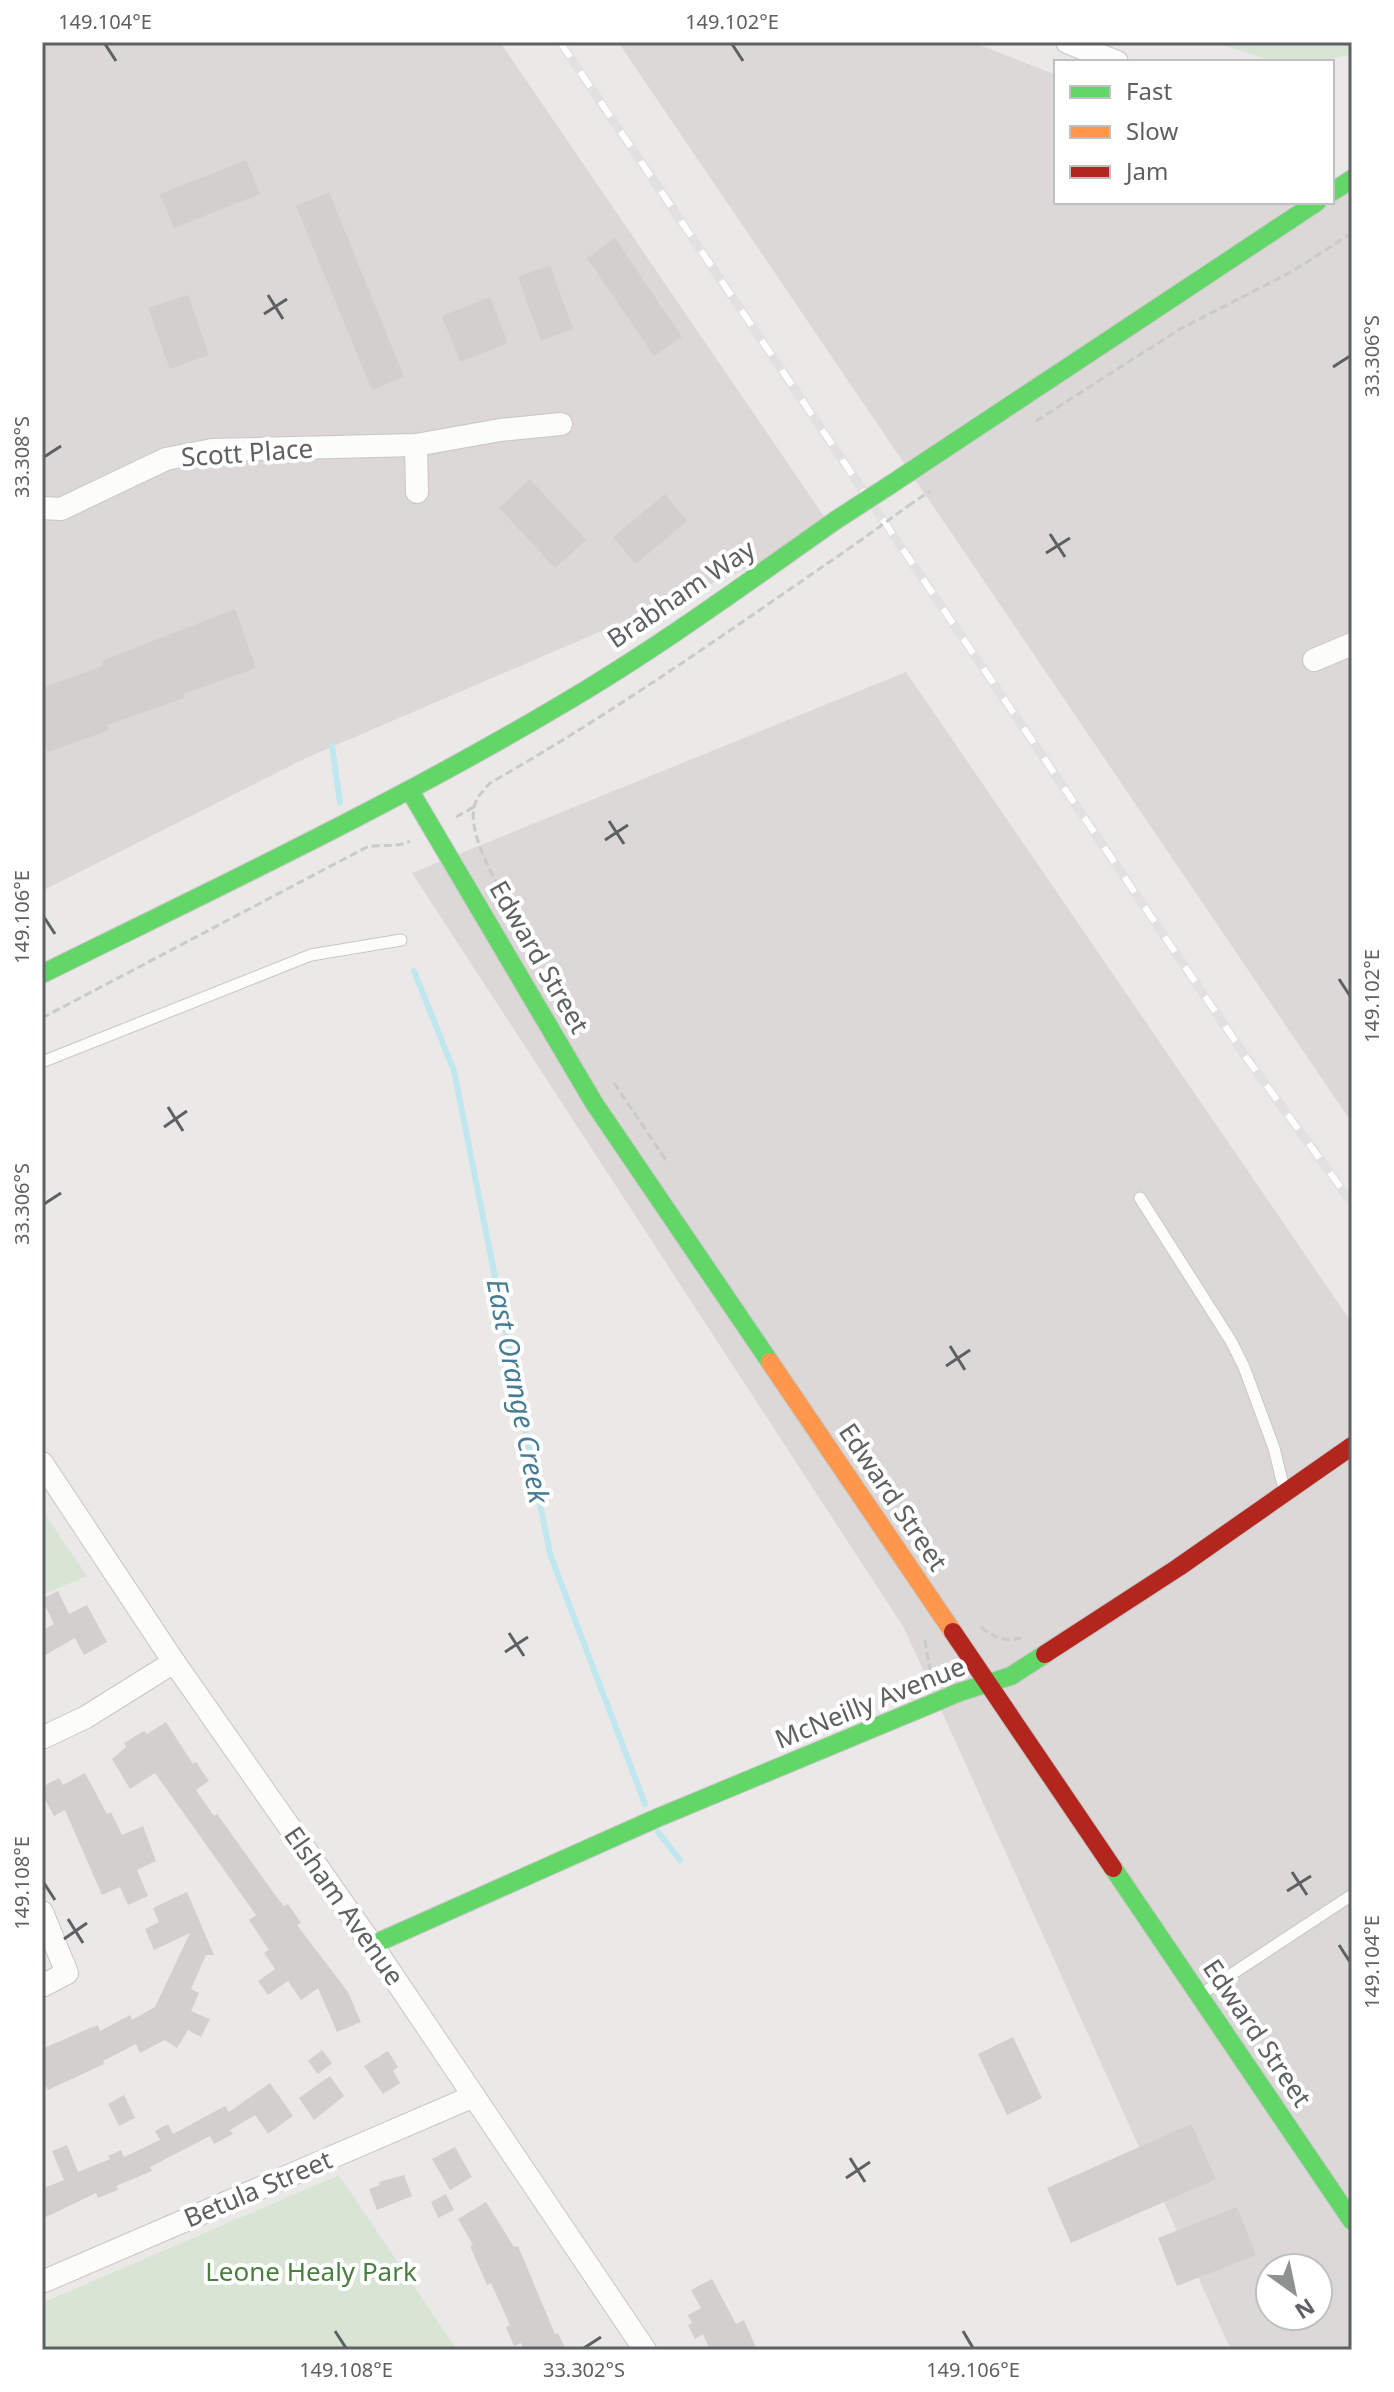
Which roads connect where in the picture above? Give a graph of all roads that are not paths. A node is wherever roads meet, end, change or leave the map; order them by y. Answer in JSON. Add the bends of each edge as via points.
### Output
{"nodes":[{"id":1,"x":1067,"y":42,"type":"edge"},
{"id":2,"x":1112,"y":60,"type":"edge"},
{"id":3,"x":1352,"y":179,"type":"edge"},
{"id":4,"x":1334,"y":191,"type":"edge"},
{"id":5,"x":1314,"y":204,"type":"edge"},
{"id":6,"x":561,"y":424,"type":"dead end"},
{"id":7,"x":416,"y":445,"type":"junction"},
{"id":8,"x":417,"y":492,"type":"dead end"},
{"id":9,"x":42,"y":508,"type":"edge"},
{"id":10,"x":1352,"y":644,"type":"edge"},
{"id":11,"x":1314,"y":660,"type":"dead end"},
{"id":12,"x":410,"y":791,"type":"junction"},
{"id":13,"x":401,"y":940,"type":"dead end"},
{"id":14,"x":42,"y":974,"type":"edge"},
{"id":15,"x":42,"y":1062,"type":"edge"},
{"id":16,"x":1140,"y":1198,"type":"dead end"},
{"id":17,"x":1352,"y":1446,"type":"edge"},
{"id":18,"x":42,"y":1463,"type":"edge"},
{"id":19,"x":1285,"y":1493,"type":"junction"},
{"id":20,"x":174,"y":1662,"type":"junction"},
{"id":21,"x":988,"y":1683,"type":"junction"},
{"id":22,"x":42,"y":1738,"type":"edge"},
{"id":23,"x":1352,"y":1895,"type":"edge"},
{"id":24,"x":42,"y":1912,"type":"edge"},
{"id":25,"x":372,"y":1945,"type":"junction"},
{"id":26,"x":42,"y":1986,"type":"edge"},
{"id":27,"x":1199,"y":1995,"type":"junction"},
{"id":28,"x":474,"y":2096,"type":"junction"},
{"id":29,"x":1352,"y":2221,"type":"edge"},
{"id":30,"x":42,"y":2282,"type":"edge"},
{"id":31,"x":645,"y":2350,"type":"edge"}],
"edges":[{"from":1,"to":2,"type":"street"},
{"from":3,"to":4,"type":"street"},
{"from":5,"to":12,"type":"street","name":"Brabham Way","bridge":true,"via":[[654,646]]},
{"from":6,"to":7,"type":"street","name":"Scott Place"},
{"from":7,"to":8,"type":"street"},
{"from":7,"to":9,"type":"street","name":"Scott Place","via":[[212,450],[166,459],[61,509]]},
{"from":10,"to":11,"type":"street"},
{"from":12,"to":14,"type":"street","name":"Brabham Way"},
{"from":12,"to":21,"type":"street","name":"Edward Street","via":[[594,1103]]},
{"from":13,"to":15,"type":"lane","via":[[311,955]]},
{"from":16,"to":19,"type":"lane","via":[[1231,1341],[1274,1448]]},
{"from":17,"to":19,"type":"street","name":"McNeilly Avenue"},
{"from":18,"to":20,"type":"street","name":"Elsham Avenue"},
{"from":19,"to":21,"type":"street","name":"McNeilly Avenue","via":[[1011,1676]]},
{"from":20,"to":22,"type":"street"},
{"from":20,"to":25,"type":"street","name":"Elsham Avenue"},
{"from":21,"to":25,"type":"street","name":"McNeilly Avenue","via":[[657,1818]]},
{"from":21,"to":27,"type":"street","name":"Edward Street"},
{"from":23,"to":27,"type":"lane"},
{"from":24,"to":26,"type":"street","via":[[67,1973]]},
{"from":25,"to":28,"type":"street","name":"Elsham Avenue"},
{"from":27,"to":29,"type":"street","name":"Edward Street"},
{"from":28,"to":30,"type":"street","name":"Betula Street"},
{"from":28,"to":31,"type":"street","name":"Elsham Avenue"}]}
